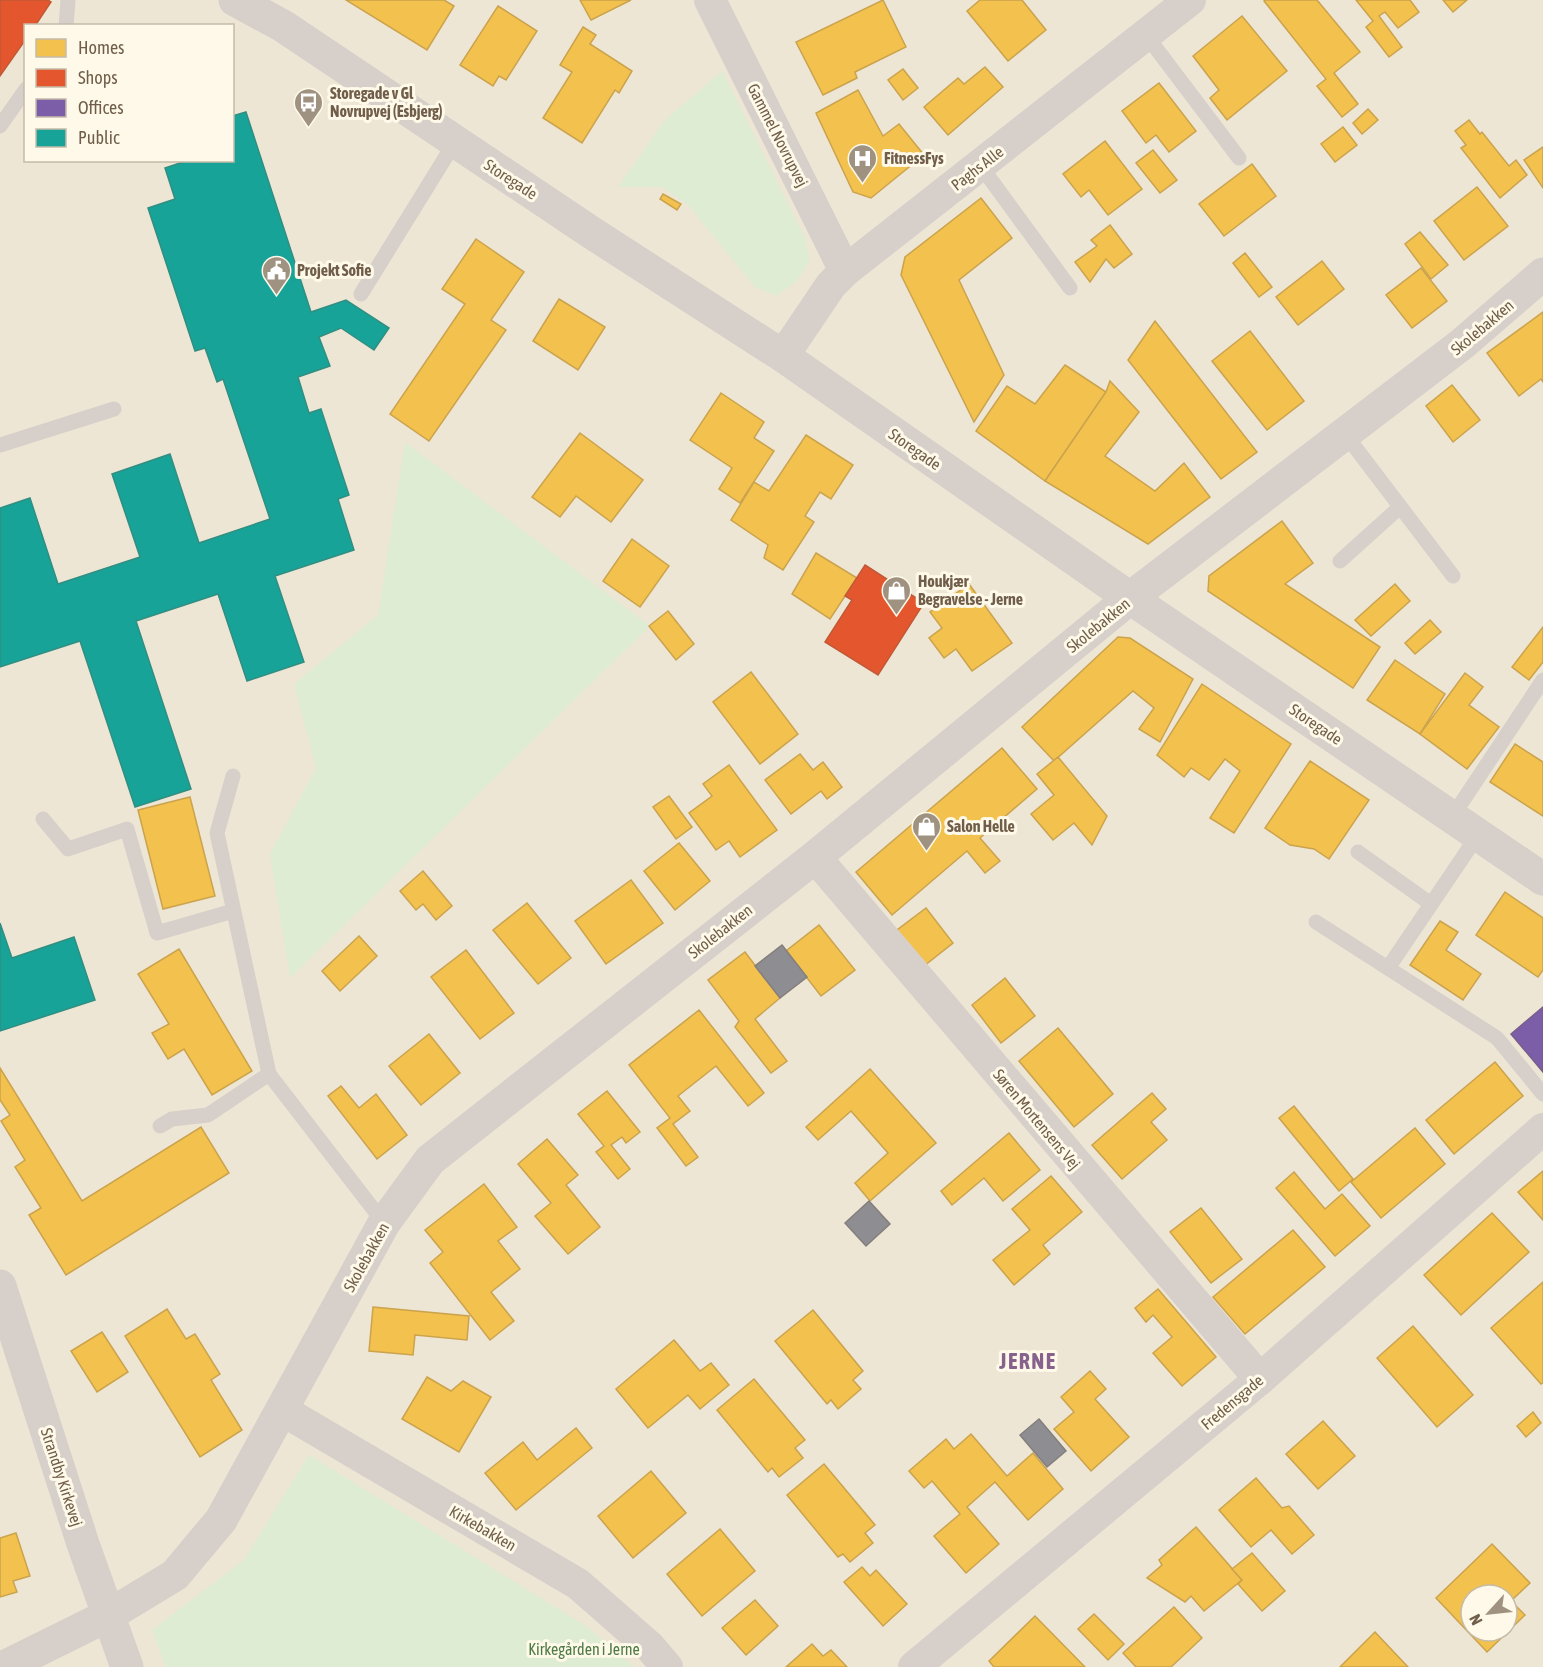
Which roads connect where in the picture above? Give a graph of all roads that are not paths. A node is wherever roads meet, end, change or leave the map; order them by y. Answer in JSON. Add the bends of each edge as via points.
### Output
{"nodes":[{"id":1,"x":68,"y":0,"type":"edge"},
{"id":2,"x":235,"y":0,"type":"edge"},
{"id":3,"x":251,"y":0,"type":"edge"},
{"id":4,"x":710,"y":0,"type":"edge"},
{"id":5,"x":1190,"y":0,"type":"edge"},
{"id":6,"x":66,"y":24,"type":"edge"},
{"id":7,"x":283,"y":26,"type":"junction"},
{"id":8,"x":1146,"y":35,"type":"junction"},
{"id":9,"x":24,"y":92,"type":"edge"},
{"id":10,"x":0,"y":126,"type":"edge"},
{"id":11,"x":455,"y":142,"type":"junction"},
{"id":12,"x":1239,"y":158,"type":"dead end"},
{"id":13,"x":980,"y":165,"type":"junction"},
{"id":14,"x":845,"y":271,"type":"junction"},
{"id":15,"x":1543,"y":274,"type":"edge"},
{"id":16,"x":1070,"y":288,"type":"dead end"},
{"id":17,"x":361,"y":294,"type":"dead end"},
{"id":18,"x":783,"y":356,"type":"junction"},
{"id":19,"x":114,"y":410,"type":"dead end"},
{"id":20,"x":1345,"y":434,"type":"junction"},
{"id":21,"x":0,"y":445,"type":"edge"},
{"id":22,"x":1400,"y":507,"type":"junction"},
{"id":23,"x":1340,"y":561,"type":"dead end"},
{"id":24,"x":1454,"y":576,"type":"dead end"},
{"id":25,"x":1130,"y":598,"type":"junction"},
{"id":26,"x":1543,"y":680,"type":"edge"},
{"id":27,"x":233,"y":776,"type":"dead end"},
{"id":28,"x":43,"y":819,"type":"dead end"},
{"id":29,"x":1465,"y":826,"type":"junction"},
{"id":30,"x":1358,"y":852,"type":"dead end"},
{"id":31,"x":815,"y":857,"type":"junction"},
{"id":32,"x":1543,"y":879,"type":"edge"},
{"id":33,"x":1431,"y":904,"type":"junction"},
{"id":34,"x":233,"y":911,"type":"junction"},
{"id":35,"x":1316,"y":922,"type":"dead end"},
{"id":36,"x":1388,"y":968,"type":"junction"},
{"id":37,"x":269,"y":1074,"type":"junction"},
{"id":38,"x":1543,"y":1094,"type":"edge"},
{"id":39,"x":160,"y":1126,"type":"dead end"},
{"id":40,"x":1543,"y":1129,"type":"edge"},
{"id":41,"x":384,"y":1223,"type":"junction"},
{"id":42,"x":0,"y":1286,"type":"edge"},
{"id":43,"x":1260,"y":1379,"type":"junction"},
{"id":44,"x":282,"y":1410,"type":"junction"},
{"id":45,"x":109,"y":1615,"type":"junction"},
{"id":46,"x":4,"y":1667,"type":"edge"},
{"id":47,"x":127,"y":1667,"type":"edge"},
{"id":48,"x":667,"y":1667,"type":"edge"},
{"id":49,"x":914,"y":1667,"type":"edge"}],
"edges":[{"from":1,"to":6,"type":"lane"},
{"from":2,"to":7,"type":"street","name":"Storegade"},
{"from":3,"to":7,"type":"street","name":"Storegade"},
{"from":4,"to":14,"type":"street","name":"Gammel Novrupvej"},
{"from":5,"to":8,"type":"street","name":"Paghs Alle"},
{"from":7,"to":11,"type":"street","name":"Storegade"},
{"from":8,"to":12,"type":"lane"},
{"from":8,"to":13,"type":"street","name":"Paghs Alle"},
{"from":9,"to":10,"type":"lane"},
{"from":11,"to":17,"type":"lane"},
{"from":11,"to":18,"type":"street","name":"Storegade"},
{"from":13,"to":14,"type":"street","name":"Paghs Alle"},
{"from":13,"to":16,"type":"lane"},
{"from":14,"to":18,"type":"street","name":"Paghs Alle","via":[[831,285]]},
{"from":15,"to":20,"type":"street","name":"Skolebakken","via":[[1462,344]]},
{"from":18,"to":25,"type":"street","name":"Storegade"},
{"from":19,"to":21,"type":"lane"},
{"from":20,"to":22,"type":"lane"},
{"from":20,"to":25,"type":"street","name":"Skolebakken"},
{"from":22,"to":23,"type":"lane"},
{"from":22,"to":24,"type":"lane"},
{"from":25,"to":29,"type":"street","name":"Storegade"},
{"from":25,"to":31,"type":"street","name":"Skolebakken"},
{"from":26,"to":29,"type":"lane"},
{"from":27,"to":34,"type":"lane","via":[[217,833]]},
{"from":28,"to":34,"type":"lane","via":[[68,849],[127,829],[157,933]]},
{"from":29,"to":32,"type":"street","name":"Storegade"},
{"from":29,"to":33,"type":"lane"},
{"from":30,"to":33,"type":"lane"},
{"from":31,"to":41,"type":"street","name":"Skolebakken","via":[[430,1160]]},
{"from":31,"to":43,"type":"street","name":"Søren Mortensens Vej"},
{"from":33,"to":36,"type":"lane"},
{"from":34,"to":37,"type":"lane"},
{"from":35,"to":36,"type":"lane"},
{"from":36,"to":38,"type":"lane","via":[[1497,1038]]},
{"from":37,"to":39,"type":"lane","via":[[208,1115],[172,1119]]},
{"from":37,"to":41,"type":"lane"},
{"from":40,"to":43,"type":"street","name":"Fredensgade"},
{"from":41,"to":44,"type":"street","name":"Skolebakken"},
{"from":42,"to":45,"type":"street","name":"Strandby Kirkevej"},
{"from":43,"to":49,"type":"street","name":"Fredensgade"},
{"from":44,"to":45,"type":"street","name":"Skolebakken","via":[[221,1520],[175,1575]]},
{"from":44,"to":48,"type":"street","name":"Kirkebakken","via":[[578,1584],[650,1647]]},
{"from":45,"to":46,"type":"street","name":"Skolebakken"},
{"from":45,"to":47,"type":"street","name":"Strandby Kirkevej"}]}
